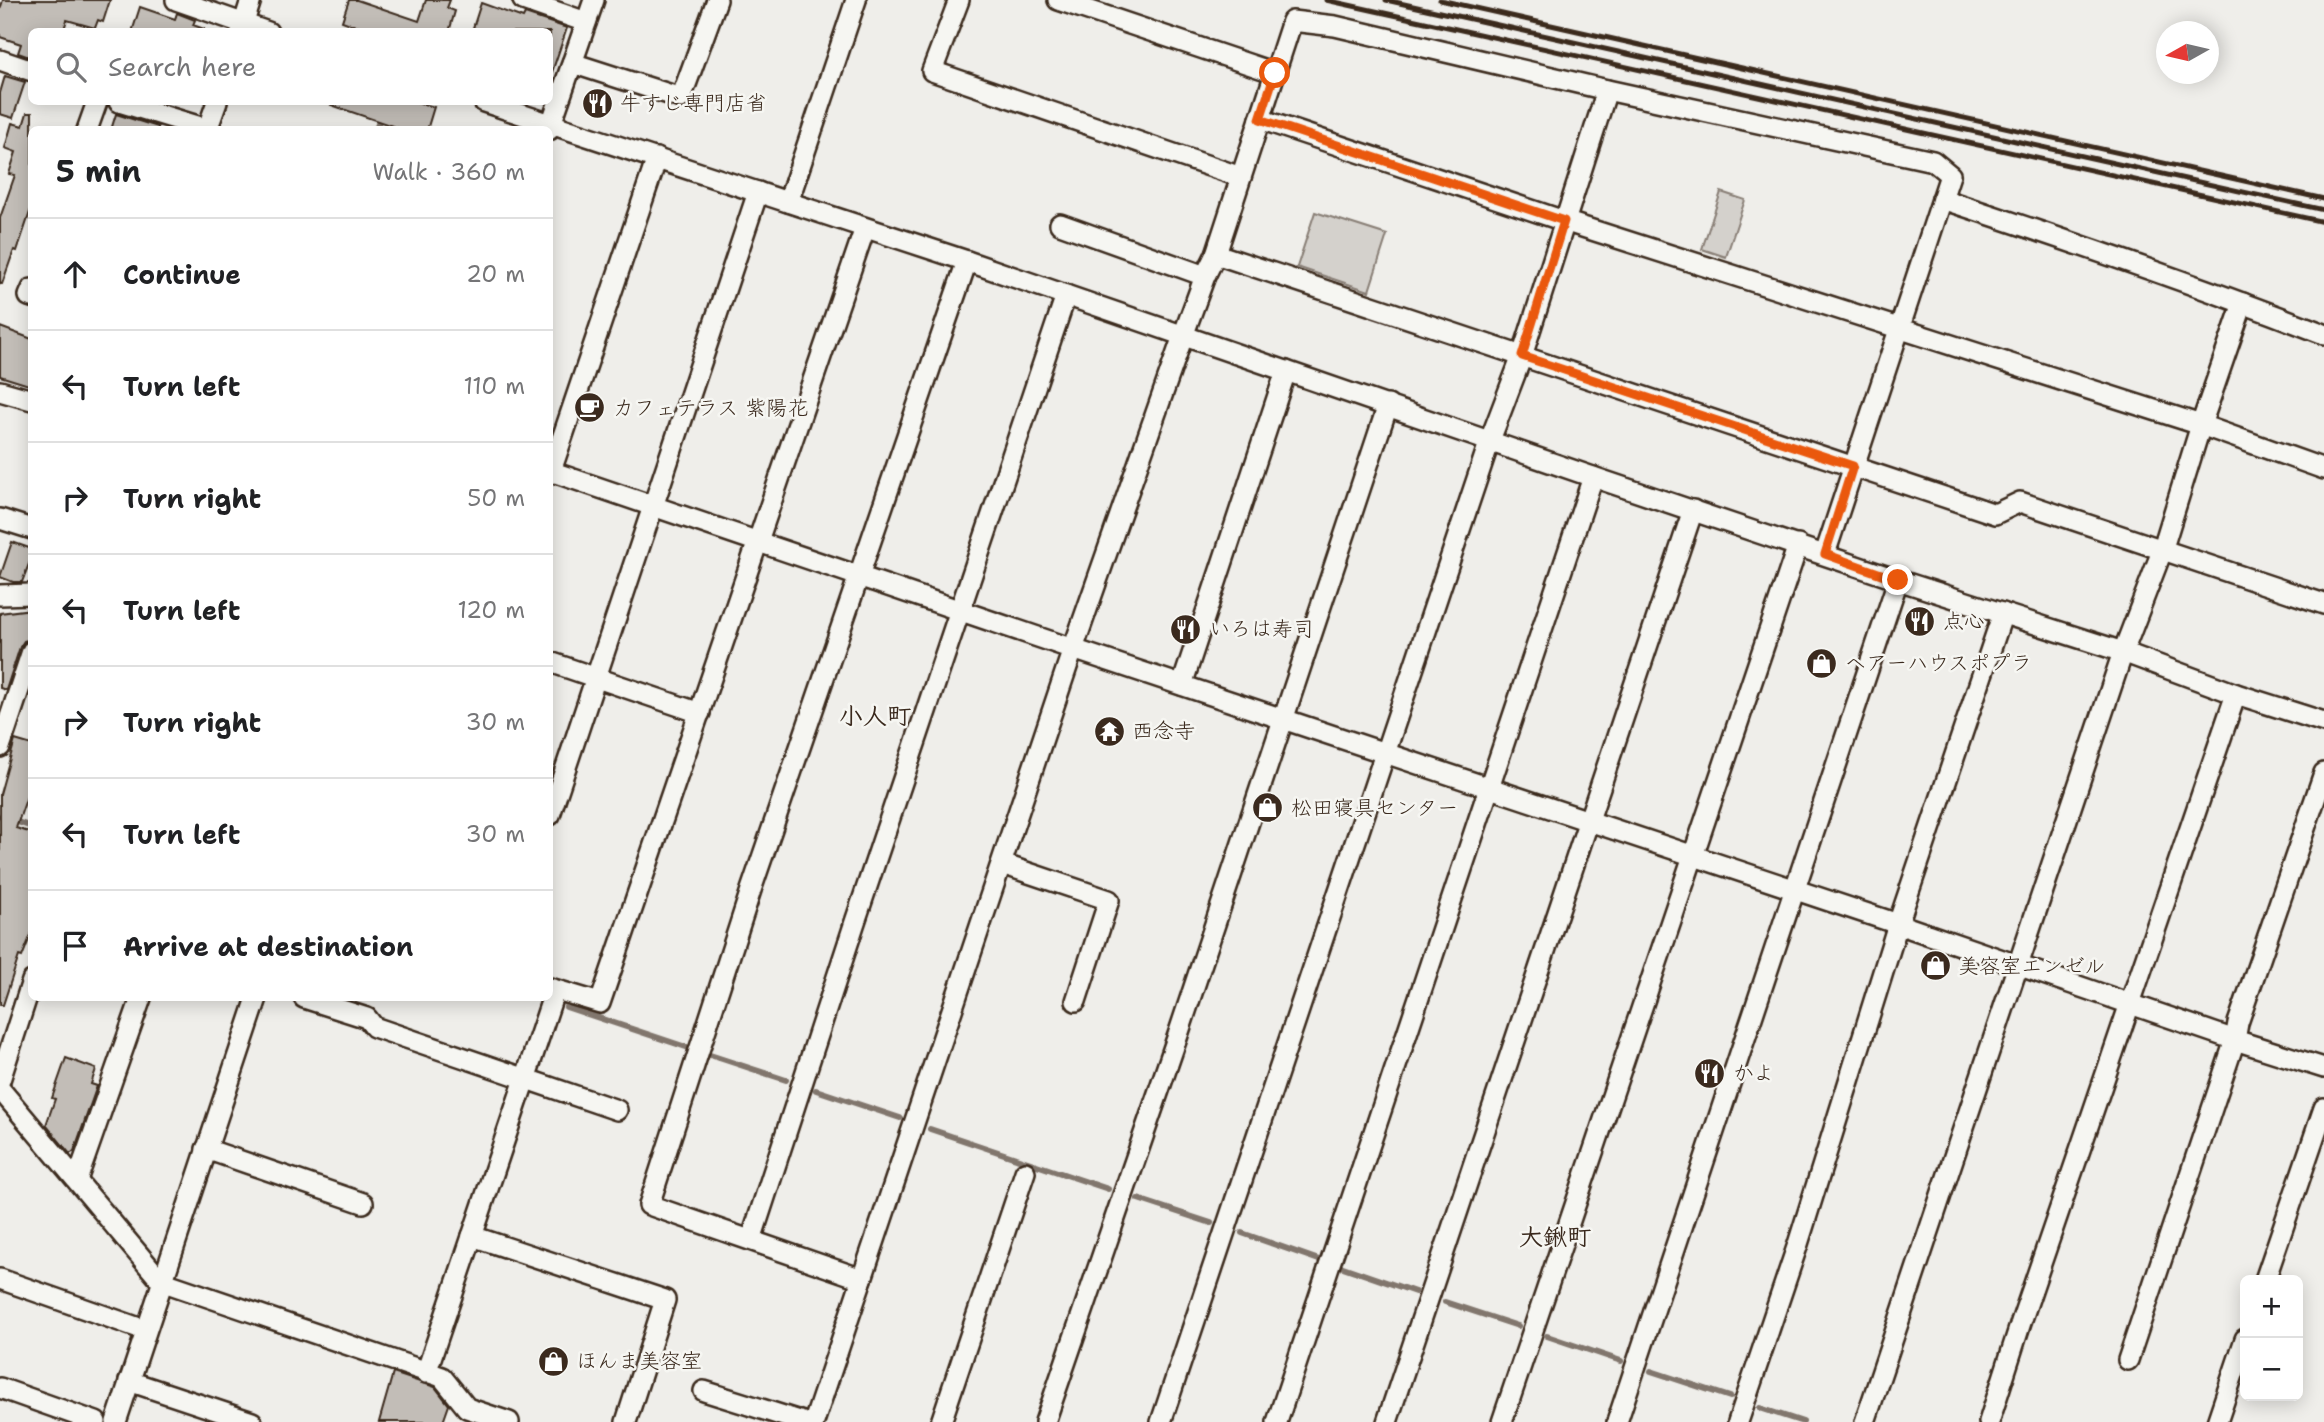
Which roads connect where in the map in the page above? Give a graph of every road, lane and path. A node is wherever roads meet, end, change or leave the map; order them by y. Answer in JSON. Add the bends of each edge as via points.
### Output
{"nodes":[{"id":1,"x":176,"y":0,"type":"edge"},
{"id":2,"x":251,"y":0,"type":"edge"},
{"id":3,"x":523,"y":0,"type":"edge"},
{"id":4,"x":594,"y":0,"type":"edge"},
{"id":5,"x":717,"y":0,"type":"edge"},
{"id":6,"x":856,"y":0,"type":"edge"},
{"id":7,"x":959,"y":0,"type":"edge"},
{"id":8,"x":1058,"y":0,"type":"edge"},
{"id":9,"x":586,"y":22,"type":"junction"},
{"id":10,"x":242,"y":27,"type":"edge"},
{"id":11,"x":0,"y":60,"type":"edge"},
{"id":12,"x":572,"y":63,"type":"junction"},
{"id":13,"x":28,"y":70,"type":"edge"},
{"id":14,"x":1275,"y":73,"type":"junction"},
{"id":15,"x":1607,"y":90,"type":"junction"},
{"id":16,"x":96,"y":105,"type":"edge"},
{"id":17,"x":129,"y":105,"type":"edge"},
{"id":18,"x":215,"y":105,"type":"edge"},
{"id":19,"x":492,"y":105,"type":"edge"},
{"id":20,"x":1260,"y":119,"type":"junction"},
{"id":21,"x":88,"y":126,"type":"edge"},
{"id":22,"x":198,"y":126,"type":"edge"},
{"id":23,"x":209,"y":126,"type":"edge"},
{"id":24,"x":550,"y":126,"type":"edge"},
{"id":25,"x":553,"y":127,"type":"edge"},
{"id":26,"x":657,"y":159,"type":"junction"},
{"id":27,"x":1241,"y":177,"type":"junction"},
{"id":28,"x":758,"y":192,"type":"junction"},
{"id":29,"x":1942,"y":199,"type":"junction"},
{"id":30,"x":788,"y":202,"type":"junction"},
{"id":31,"x":1564,"y":221,"type":"junction"},
{"id":32,"x":1060,"y":224,"type":"dead end"},
{"id":33,"x":865,"y":228,"type":"junction"},
{"id":34,"x":1216,"y":254,"type":"junction"},
{"id":35,"x":967,"y":261,"type":"junction"},
{"id":36,"x":1205,"y":276,"type":"junction"},
{"id":37,"x":1066,"y":295,"type":"junction"},
{"id":38,"x":2243,"y":303,"type":"junction"},
{"id":39,"x":1900,"y":330,"type":"junction"},
{"id":40,"x":2324,"y":334,"type":"edge"},
{"id":41,"x":1183,"y":336,"type":"junction"},
{"id":42,"x":1522,"y":356,"type":"junction"},
{"id":43,"x":1286,"y":371,"type":"junction"},
{"id":44,"x":0,"y":391,"type":"edge"},
{"id":45,"x":28,"y":399,"type":"edge"},
{"id":46,"x":1388,"y":405,"type":"junction"},
{"id":47,"x":2201,"y":425,"type":"junction"},
{"id":48,"x":1490,"y":440,"type":"junction"},
{"id":49,"x":553,"y":463,"type":"edge"},
{"id":50,"x":1853,"y":466,"type":"junction"},
{"id":51,"x":2324,"y":469,"type":"edge"},
{"id":52,"x":553,"y":473,"type":"edge"},
{"id":53,"x":1593,"y":477,"type":"junction"},
{"id":54,"x":653,"y":506,"type":"junction"},
{"id":55,"x":1693,"y":510,"type":"junction"},
{"id":56,"x":0,"y":519,"type":"edge"},
{"id":57,"x":28,"y":528,"type":"edge"},
{"id":58,"x":758,"y":542,"type":"junction"},
{"id":59,"x":1798,"y":545,"type":"junction"},
{"id":60,"x":2162,"y":551,"type":"junction"},
{"id":61,"x":1825,"y":554,"type":"junction"},
{"id":62,"x":859,"y":575,"type":"junction"},
{"id":63,"x":1898,"y":580,"type":"junction"},
{"id":64,"x":28,"y":594,"type":"edge"},
{"id":65,"x":0,"y":595,"type":"edge"},
{"id":66,"x":2324,"y":604,"type":"edge"},
{"id":67,"x":959,"y":610,"type":"junction"},
{"id":68,"x":2003,"y":613,"type":"junction"},
{"id":69,"x":1073,"y":649,"type":"junction"},
{"id":70,"x":2123,"y":652,"type":"junction"},
{"id":71,"x":28,"y":661,"type":"edge"},
{"id":72,"x":553,"y":663,"type":"edge"},
{"id":73,"x":596,"y":678,"type":"junction"},
{"id":74,"x":1182,"y":685,"type":"junction"},
{"id":75,"x":2236,"y":694,"type":"junction"},
{"id":76,"x":700,"y":713,"type":"junction"},
{"id":77,"x":1283,"y":719,"type":"junction"},
{"id":78,"x":2324,"y":722,"type":"edge"},
{"id":79,"x":0,"y":747,"type":"edge"},
{"id":80,"x":1387,"y":754,"type":"junction"},
{"id":81,"x":2324,"y":774,"type":"edge"},
{"id":82,"x":1489,"y":787,"type":"junction"},
{"id":83,"x":553,"y":806,"type":"edge"},
{"id":84,"x":1590,"y":821,"type":"junction"},
{"id":85,"x":1694,"y":856,"type":"junction"},
{"id":86,"x":1002,"y":864,"type":"junction"},
{"id":87,"x":1795,"y":891,"type":"junction"},
{"id":88,"x":1898,"y":924,"type":"junction"},
{"id":89,"x":2019,"y":966,"type":"junction"},
{"id":90,"x":553,"y":989,"type":"edge"},
{"id":91,"x":28,"y":993,"type":"edge"},
{"id":92,"x":1076,"y":1000,"type":"dead end"},
{"id":93,"x":140,"y":1001,"type":"edge"},
{"id":94,"x":256,"y":1001,"type":"edge"},
{"id":95,"x":313,"y":1001,"type":"edge"},
{"id":96,"x":548,"y":1001,"type":"edge"},
{"id":97,"x":2129,"y":1004,"type":"junction"},
{"id":98,"x":2235,"y":1040,"type":"junction"},
{"id":99,"x":2324,"y":1068,"type":"edge"},
{"id":100,"x":526,"y":1077,"type":"junction"},
{"id":101,"x":0,"y":1080,"type":"edge"},
{"id":102,"x":0,"y":1089,"type":"edge"},
{"id":103,"x":2324,"y":1108,"type":"edge"},
{"id":104,"x":617,"y":1110,"type":"dead end"},
{"id":105,"x":206,"y":1149,"type":"junction"},
{"id":106,"x":1025,"y":1172,"type":"dead end"},
{"id":107,"x":77,"y":1180,"type":"junction"},
{"id":108,"x":363,"y":1203,"type":"dead end"},
{"id":109,"x":472,"y":1236,"type":"junction"},
{"id":110,"x":751,"y":1240,"type":"junction"},
{"id":111,"x":2267,"y":1275,"type":"edge"},
{"id":112,"x":0,"y":1279,"type":"edge"},
{"id":113,"x":862,"y":1279,"type":"junction"},
{"id":114,"x":161,"y":1281,"type":"junction"},
{"id":115,"x":145,"y":1330,"type":"junction"},
{"id":116,"x":2240,"y":1354,"type":"edge"},
{"id":117,"x":2128,"y":1360,"type":"dead end"},
{"id":118,"x":426,"y":1373,"type":"junction"},
{"id":119,"x":129,"y":1381,"type":"junction"},
{"id":120,"x":0,"y":1388,"type":"edge"},
{"id":121,"x":704,"y":1391,"type":"dead end"},
{"id":122,"x":96,"y":1422,"type":"edge"},
{"id":123,"x":116,"y":1422,"type":"edge"},
{"id":124,"x":252,"y":1422,"type":"edge"},
{"id":125,"x":509,"y":1422,"type":"edge"},
{"id":126,"x":626,"y":1422,"type":"edge"},
{"id":127,"x":803,"y":1422,"type":"edge"},
{"id":128,"x":814,"y":1422,"type":"edge"},
{"id":129,"x":941,"y":1422,"type":"edge"},
{"id":130,"x":1045,"y":1422,"type":"edge"},
{"id":131,"x":1161,"y":1422,"type":"edge"},
{"id":132,"x":1277,"y":1422,"type":"edge"},
{"id":133,"x":1387,"y":1422,"type":"edge"},
{"id":134,"x":1502,"y":1422,"type":"edge"},
{"id":135,"x":1617,"y":1422,"type":"edge"},
{"id":136,"x":1738,"y":1422,"type":"edge"},
{"id":137,"x":1865,"y":1422,"type":"edge"},
{"id":138,"x":1989,"y":1422,"type":"edge"},
{"id":139,"x":2217,"y":1422,"type":"edge"}],
"edges":[{"from":1,"to":10,"type":"street"},
{"from":2,"to":10,"type":"street"},
{"from":3,"to":9,"type":"street"},
{"from":4,"to":9,"type":"street"},
{"from":5,"to":12,"type":"street","via":[[681,98]]},
{"from":6,"to":30,"type":"street"},
{"from":7,"to":27,"type":"street","via":[[932,71]]},
{"from":8,"to":14,"type":"street"},
{"from":9,"to":12,"type":"street"},
{"from":11,"to":13,"type":"street"},
{"from":12,"to":24,"type":"street"},
{"from":14,"to":15,"type":"street","via":[[1292,21],[1335,26]]},
{"from":14,"to":20,"type":"street"},
{"from":15,"to":29,"type":"street","via":[[1933,161],[1950,174]]},
{"from":15,"to":31,"type":"street"},
{"from":16,"to":21,"type":"street"},
{"from":17,"to":22,"type":"street"},
{"from":18,"to":23,"type":"street"},
{"from":19,"to":24,"type":"street"},
{"from":20,"to":27,"type":"street"},
{"from":20,"to":31,"type":"street"},
{"from":25,"to":26,"type":"street"},
{"from":26,"to":28,"type":"street"},
{"from":26,"to":49,"type":"street"},
{"from":27,"to":34,"type":"street"},
{"from":28,"to":30,"type":"street"},
{"from":28,"to":54,"type":"street"},
{"from":29,"to":38,"type":"street"},
{"from":29,"to":39,"type":"street"},
{"from":30,"to":33,"type":"street"},
{"from":31,"to":39,"type":"street"},
{"from":31,"to":42,"type":"street"},
{"from":32,"to":36,"type":"street"},
{"from":33,"to":35,"type":"street"},
{"from":33,"to":58,"type":"street"},
{"from":34,"to":36,"type":"street"},
{"from":34,"to":42,"type":"street"},
{"from":35,"to":37,"type":"street"},
{"from":35,"to":62,"type":"street"},
{"from":36,"to":41,"type":"street"},
{"from":37,"to":41,"type":"street"},
{"from":37,"to":67,"type":"street"},
{"from":38,"to":40,"type":"street"},
{"from":38,"to":47,"type":"street"},
{"from":39,"to":47,"type":"street"},
{"from":39,"to":50,"type":"street"},
{"from":41,"to":43,"type":"street"},
{"from":41,"to":69,"type":"street"},
{"from":42,"to":48,"type":"street"},
{"from":42,"to":50,"type":"street"},
{"from":43,"to":46,"type":"street"},
{"from":43,"to":74,"type":"street"},
{"from":44,"to":45,"type":"street"},
{"from":46,"to":48,"type":"street"},
{"from":46,"to":77,"type":"street"},
{"from":47,"to":51,"type":"street"},
{"from":47,"to":60,"type":"street"},
{"from":48,"to":53,"type":"street"},
{"from":48,"to":80,"type":"street"},
{"from":50,"to":60,"type":"street","via":[[1996,514],[2020,502]]},
{"from":50,"to":61,"type":"street"},
{"from":52,"to":54,"type":"street"},
{"from":53,"to":55,"type":"street"},
{"from":53,"to":82,"type":"street"},
{"from":54,"to":58,"type":"street"},
{"from":54,"to":73,"type":"street"},
{"from":55,"to":59,"type":"street"},
{"from":55,"to":84,"type":"street"},
{"from":56,"to":57,"type":"street"},
{"from":58,"to":62,"type":"street"},
{"from":58,"to":76,"type":"street"},
{"from":59,"to":61,"type":"street"},
{"from":59,"to":85,"type":"street"},
{"from":60,"to":66,"type":"street"},
{"from":60,"to":70,"type":"street"},
{"from":61,"to":63,"type":"street"},
{"from":62,"to":67,"type":"street"},
{"from":62,"to":110,"type":"street","via":[[649,1205]]},
{"from":63,"to":68,"type":"street"},
{"from":63,"to":87,"type":"street"},
{"from":64,"to":65,"type":"street"},
{"from":67,"to":69,"type":"street"},
{"from":67,"to":110,"type":"street"},
{"from":68,"to":70,"type":"street"},
{"from":68,"to":88,"type":"street"},
{"from":69,"to":74,"type":"street"},
{"from":69,"to":86,"type":"street"},
{"from":70,"to":75,"type":"street"},
{"from":70,"to":89,"type":"street"},
{"from":71,"to":79,"type":"street"},
{"from":72,"to":73,"type":"street"},
{"from":73,"to":76,"type":"street"},
{"from":73,"to":83,"type":"street"},
{"from":74,"to":77,"type":"street"},
{"from":75,"to":78,"type":"street"},
{"from":75,"to":97,"type":"street"},
{"from":76,"to":90,"type":"street","via":[[600,1003]]},
{"from":77,"to":80,"type":"street"},
{"from":77,"to":130,"type":"street"},
{"from":80,"to":82,"type":"street"},
{"from":80,"to":131,"type":"street"},
{"from":81,"to":98,"type":"street"},
{"from":82,"to":84,"type":"street"},
{"from":82,"to":132,"type":"street"},
{"from":84,"to":85,"type":"street"},
{"from":84,"to":133,"type":"street"},
{"from":85,"to":87,"type":"street"},
{"from":85,"to":134,"type":"street"},
{"from":86,"to":92,"type":"street","via":[[1109,900]]},
{"from":86,"to":113,"type":"street"},
{"from":87,"to":88,"type":"street"},
{"from":87,"to":135,"type":"street"},
{"from":88,"to":89,"type":"street"},
{"from":88,"to":136,"type":"street"},
{"from":89,"to":97,"type":"street"},
{"from":89,"to":137,"type":"street"},
{"from":91,"to":101,"type":"street"},
{"from":93,"to":107,"type":"street"},
{"from":94,"to":105,"type":"street"},
{"from":95,"to":100,"type":"street","via":[[367,1018],[374,1027]]},
{"from":96,"to":100,"type":"street"},
{"from":97,"to":98,"type":"street"},
{"from":97,"to":138,"type":"street"},
{"from":98,"to":99,"type":"street"},
{"from":98,"to":117,"type":"street"},
{"from":100,"to":104,"type":"street"},
{"from":100,"to":109,"type":"street"},
{"from":102,"to":107,"type":"street"},
{"from":103,"to":111,"type":"street"},
{"from":105,"to":108,"type":"street"},
{"from":105,"to":114,"type":"street"},
{"from":106,"to":129,"type":"street"},
{"from":107,"to":114,"type":"street"},
{"from":109,"to":118,"type":"street"},
{"from":109,"to":126,"type":"street","via":[[665,1300]]},
{"from":110,"to":113,"type":"street"},
{"from":112,"to":115,"type":"street"},
{"from":113,"to":128,"type":"street"},
{"from":114,"to":115,"type":"street"},
{"from":114,"to":118,"type":"street"},
{"from":115,"to":119,"type":"street"},
{"from":116,"to":139,"type":"street"},
{"from":118,"to":125,"type":"street","via":[[442,1377],[467,1408]]},
{"from":119,"to":123,"type":"street"},
{"from":119,"to":124,"type":"street"},
{"from":120,"to":122,"type":"street"},
{"from":121,"to":127,"type":"street"}]}
